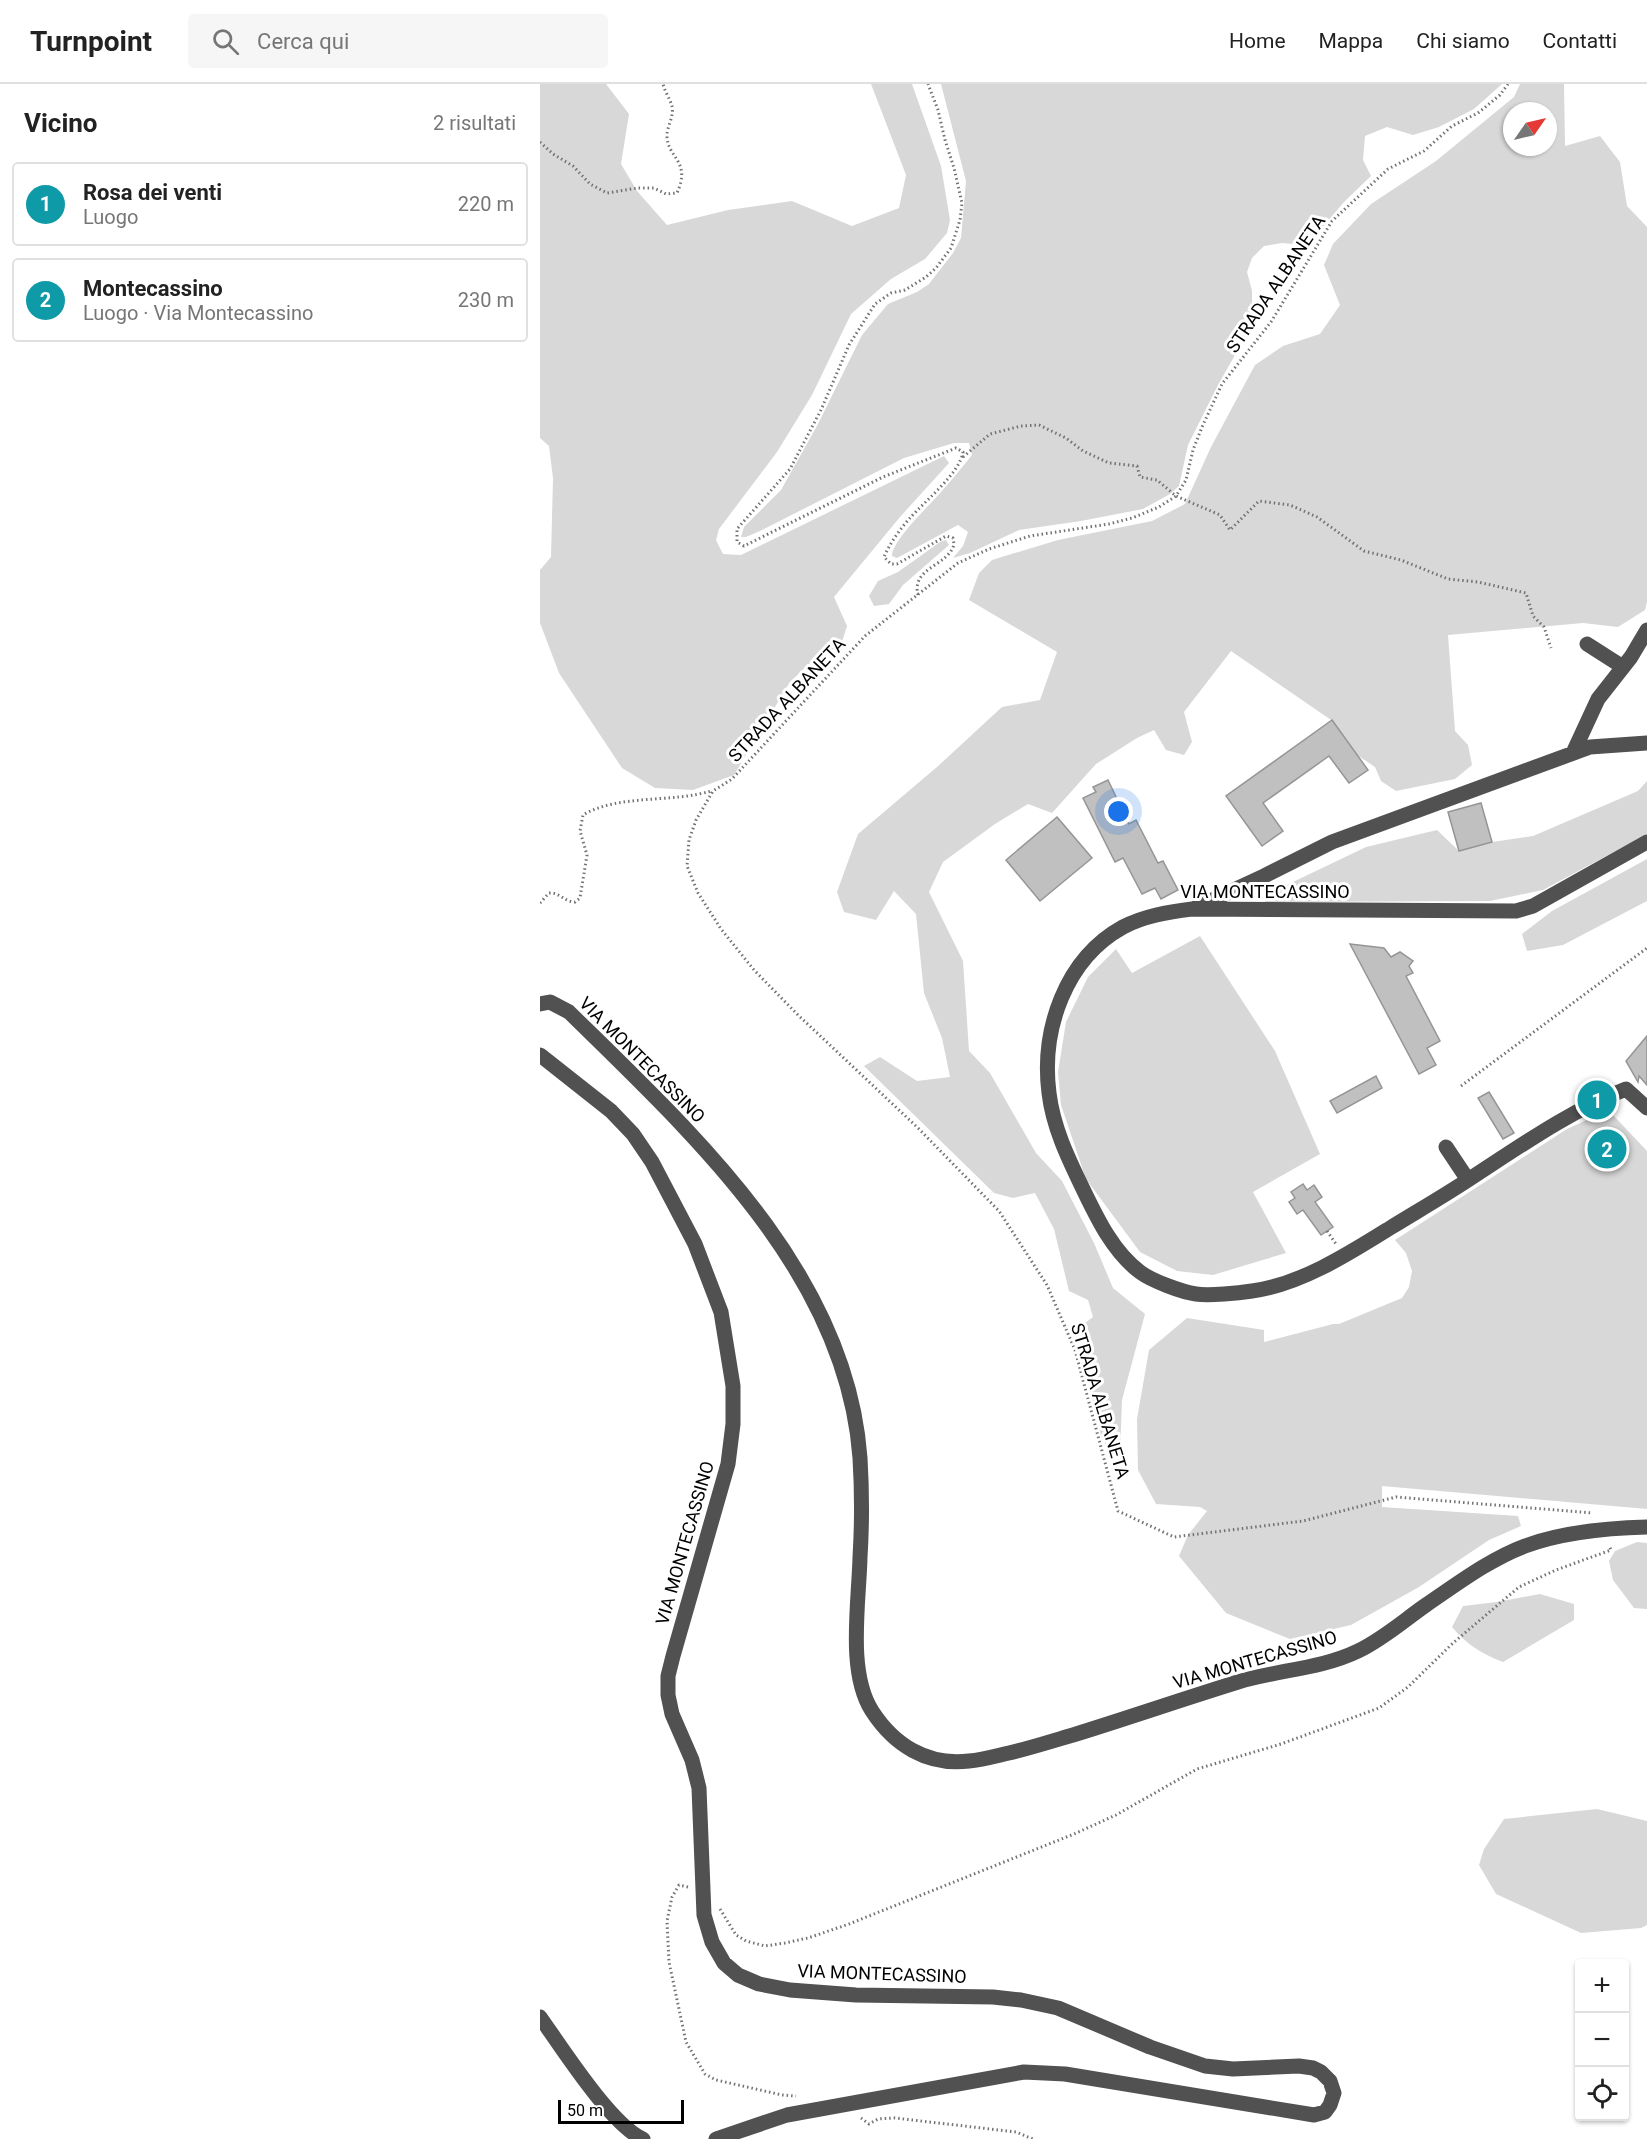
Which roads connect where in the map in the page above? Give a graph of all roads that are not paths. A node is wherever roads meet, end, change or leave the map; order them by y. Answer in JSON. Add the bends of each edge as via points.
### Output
{"nodes":[{"id":1,"x":1647,"y":630,"type":"edge"},
{"id":2,"x":1587,"y":644,"type":"dead end"},
{"id":3,"x":1623,"y":667,"type":"junction"},
{"id":4,"x":1647,"y":743,"type":"edge"},
{"id":5,"x":1573,"y":753,"type":"junction"},
{"id":6,"x":1647,"y":842,"type":"edge"},
{"id":7,"x":1192,"y":909,"type":"junction"},
{"id":8,"x":540,"y":1004,"type":"edge"},
{"id":9,"x":540,"y":1055,"type":"edge"},
{"id":10,"x":1647,"y":1108,"type":"edge"},
{"id":11,"x":1446,"y":1147,"type":"dead end"},
{"id":12,"x":1468,"y":1180,"type":"junction"},
{"id":13,"x":1647,"y":1527,"type":"edge"},
{"id":14,"x":540,"y":2017,"type":"edge"},
{"id":15,"x":643,"y":2139,"type":"edge"},
{"id":16,"x":716,"y":2139,"type":"edge"}],
"edges":[{"from":1,"to":3,"type":"street"},
{"from":2,"to":3,"type":"street"},
{"from":3,"to":5,"type":"street","via":[[1598,699]]},
{"from":4,"to":5,"type":"street","via":[[1590,747]]},
{"from":5,"to":7,"type":"street","via":[[1332,842]]},
{"from":6,"to":7,"type":"street","name":"VIA MONTECASSINO","via":[[1533,906],[1515,911]]},
{"from":7,"to":12,"type":"street","name":"VIA MONTECASSINO","via":[[1140,920],[1103,941],[1072,978],[1048,1039],[1049,1095],[1065,1153],[1108,1235],[1140,1272],[1197,1294],[1254,1291],[1296,1279],[1342,1258]]},
{"from":8,"to":13,"type":"street","name":"VIA MONTECASSINO","via":[[550,1002],[569,1012],[708,1153],[792,1263],[820,1315],[842,1364],[855,1414],[861,1538],[856,1659],[860,1685],[871,1709],[894,1738],[921,1756],[969,1761],[1019,1751],[1243,1680],[1354,1653],[1495,1560],[1526,1545],[1571,1534]]},
{"from":9,"to":16,"type":"street","name":"VIA MONTECASSINO","via":[[611,1111],[633,1134],[695,1244],[721,1312],[734,1386],[728,1464],[668,1676],[668,1695],[699,1788],[704,1915],[724,1963],[738,1975],[759,1984],[790,1990],[993,1997],[1058,2007],[1205,2066],[1313,2068],[1330,2081],[1334,2093],[1324,2112],[1314,2115],[1065,2074],[1024,2072],[787,2115]]},
{"from":10,"to":12,"type":"street","name":"VIA MONTECASSINO","via":[[1626,1089],[1608,1096],[1520,1144]]},
{"from":11,"to":12,"type":"street"},
{"from":14,"to":15,"type":"street","via":[[584,2079],[634,2135]]}]}
